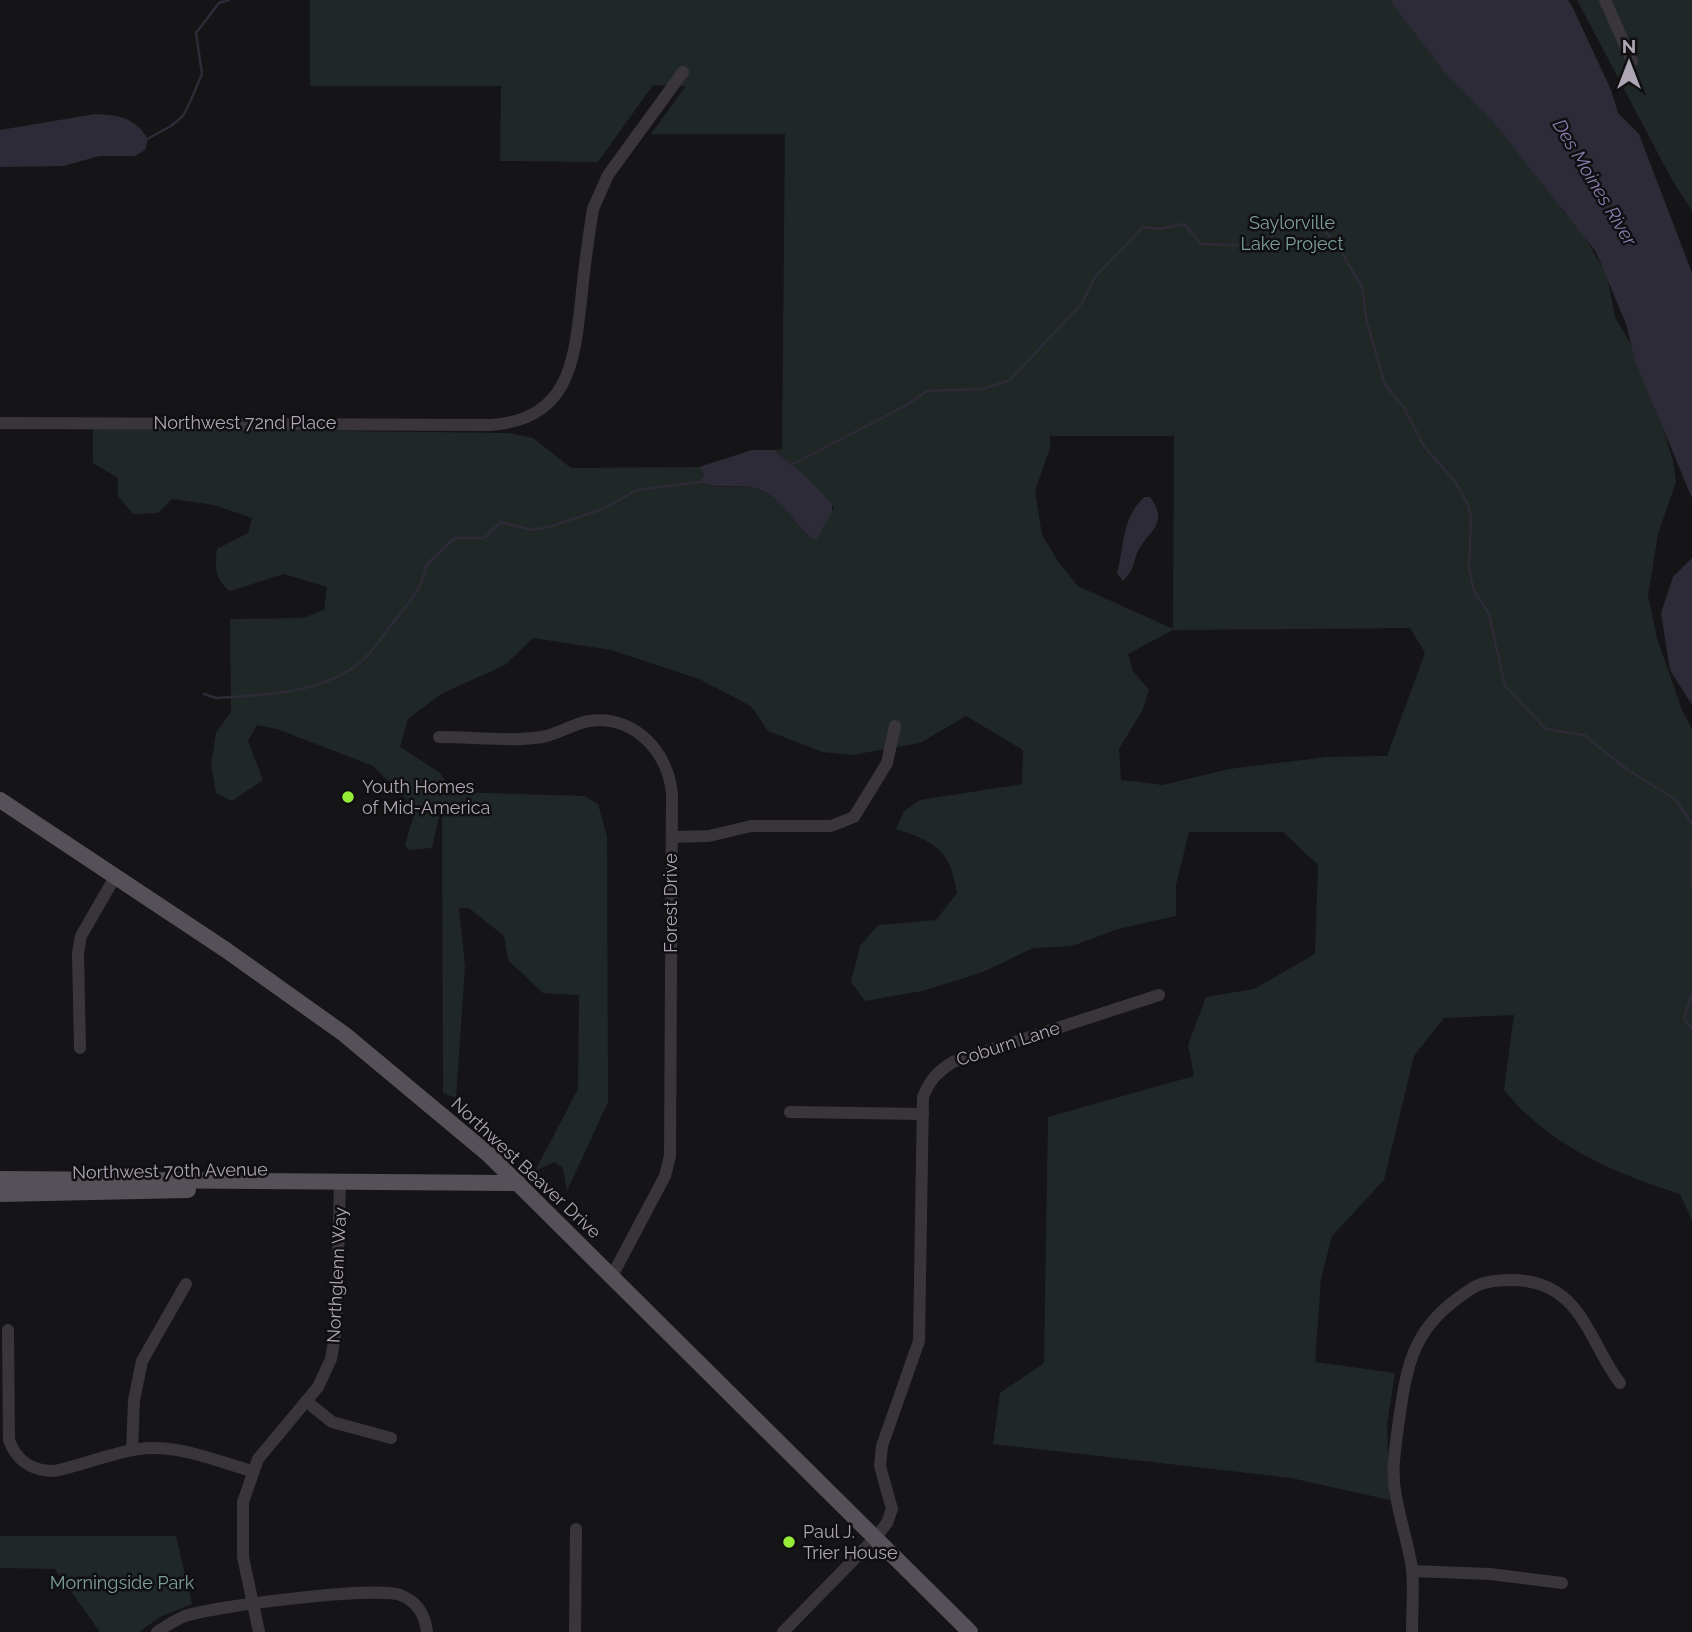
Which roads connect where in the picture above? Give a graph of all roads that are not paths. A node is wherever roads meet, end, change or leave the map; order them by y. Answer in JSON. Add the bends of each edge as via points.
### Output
{"nodes":[{"id":1,"x":1605,"y":0,"type":"edge"},
{"id":2,"x":1632,"y":61,"type":"dead end"},
{"id":3,"x":683,"y":72,"type":"dead end"},
{"id":4,"x":0,"y":423,"type":"edge"},
{"id":5,"x":895,"y":726,"type":"dead end"},
{"id":6,"x":439,"y":737,"type":"dead end"},
{"id":7,"x":0,"y":800,"type":"edge"},
{"id":8,"x":671,"y":837,"type":"junction"},
{"id":9,"x":115,"y":877,"type":"junction"},
{"id":10,"x":1159,"y":995,"type":"dead end"},
{"id":11,"x":79,"y":1048,"type":"dead end"},
{"id":12,"x":790,"y":1112,"type":"dead end"},
{"id":13,"x":923,"y":1114,"type":"junction"},
{"id":14,"x":0,"y":1179,"type":"edge"},
{"id":15,"x":341,"y":1183,"type":"junction"},
{"id":16,"x":518,"y":1183,"type":"junction"},
{"id":17,"x":0,"y":1194,"type":"edge"},
{"id":18,"x":612,"y":1276,"type":"junction"},
{"id":19,"x":186,"y":1284,"type":"dead end"},
{"id":20,"x":8,"y":1330,"type":"dead end"},
{"id":21,"x":1620,"y":1383,"type":"dead end"},
{"id":22,"x":306,"y":1401,"type":"junction"},
{"id":23,"x":391,"y":1438,"type":"dead end"},
{"id":24,"x":132,"y":1450,"type":"junction"},
{"id":25,"x":252,"y":1471,"type":"junction"},
{"id":26,"x":576,"y":1529,"type":"dead end"},
{"id":27,"x":876,"y":1537,"type":"junction"},
{"id":28,"x":1412,"y":1571,"type":"junction"},
{"id":29,"x":1562,"y":1583,"type":"dead end"},
{"id":30,"x":253,"y":1603,"type":"junction"},
{"id":31,"x":157,"y":1632,"type":"edge"},
{"id":32,"x":259,"y":1632,"type":"edge"},
{"id":33,"x":427,"y":1632,"type":"edge"},
{"id":34,"x":575,"y":1632,"type":"edge"},
{"id":35,"x":783,"y":1632,"type":"edge"},
{"id":36,"x":970,"y":1632,"type":"edge"},
{"id":37,"x":1412,"y":1632,"type":"edge"}],
"edges":[{"from":1,"to":2,"type":"street"},
{"from":3,"to":4,"type":"street","name":"Northwest 72nd Place","via":[[608,175],[593,209],[575,348],[566,381],[537,412],[490,425]]},
{"from":5,"to":8,"type":"street","via":[[887,763],[854,817],[831,826],[751,826],[709,836]]},
{"from":6,"to":8,"type":"street","name":"Forest Drive","via":[[531,738],[587,722],[623,724],[645,737],[667,769],[672,794]]},
{"from":7,"to":9,"type":"main road","name":"Northwest Beaver Drive"},
{"from":8,"to":18,"type":"street","name":"Forest Drive","via":[[670,1156],[665,1176]]},
{"from":9,"to":11,"type":"street","via":[[81,936]]},
{"from":9,"to":16,"type":"main road","name":"Northwest Beaver Drive","via":[[344,1034]]},
{"from":10,"to":13,"type":"street","name":"Coburn Lane","via":[[953,1062],[933,1077]]},
{"from":12,"to":13,"type":"street"},
{"from":13,"to":27,"type":"street","name":"Coburn Lane","via":[[919,1341],[882,1446],[880,1466],[892,1509]]},
{"from":14,"to":15,"type":"main road","name":"Northwest 70th Avenue"},
{"from":15,"to":16,"type":"main road","name":"Northwest 70th Avenue"},
{"from":15,"to":17,"type":"main road","name":"Northwest 70th Avenue","via":[[312,1188]]},
{"from":15,"to":22,"type":"street","name":"Northglenn Way","via":[[335,1346],[326,1374]]},
{"from":16,"to":18,"type":"main road","name":"Northwest Beaver Drive"},
{"from":18,"to":27,"type":"main road","name":"Northwest Beaver Drive"},
{"from":19,"to":24,"type":"street","via":[[142,1361],[134,1400]]},
{"from":20,"to":24,"type":"street","via":[[8,1430],[18,1458],[34,1469],[55,1471]]},
{"from":21,"to":28,"type":"street","via":[[1582,1316],[1544,1285],[1521,1280],[1483,1284],[1434,1318],[1416,1342],[1406,1371],[1393,1464]]},
{"from":22,"to":23,"type":"street","via":[[332,1422]]},
{"from":22,"to":25,"type":"street","name":"Northglenn Way"},
{"from":24,"to":25,"type":"street","via":[[170,1449]]},
{"from":25,"to":30,"type":"street","name":"Northglenn Way","via":[[243,1502],[242,1535]]},
{"from":26,"to":34,"type":"street"},
{"from":27,"to":35,"type":"street","name":"Coburn Lane"},
{"from":27,"to":36,"type":"main road","name":"Northwest Beaver Drive"},
{"from":28,"to":29,"type":"street"},
{"from":28,"to":37,"type":"street"},
{"from":30,"to":31,"type":"street","via":[[187,1616]]},
{"from":30,"to":32,"type":"street","name":"Northglenn Way"},
{"from":30,"to":33,"type":"street","via":[[392,1592],[417,1606]]}]}
